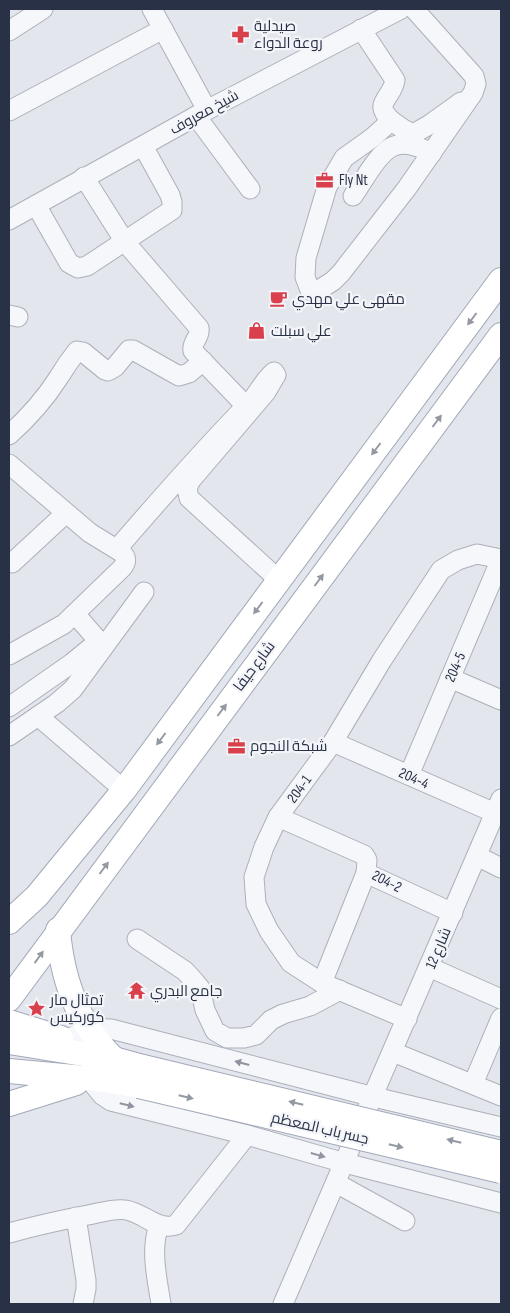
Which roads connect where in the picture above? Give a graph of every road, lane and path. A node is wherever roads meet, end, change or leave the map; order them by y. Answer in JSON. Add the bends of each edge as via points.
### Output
{"nodes":[{"id":1,"x":43,"y":9,"type":"edge"},
{"id":2,"x":152,"y":9,"type":"edge"},
{"id":3,"x":401,"y":9,"type":"edge"},
{"id":4,"x":414,"y":9,"type":"edge"},
{"id":5,"x":163,"y":29,"type":"junction"},
{"id":6,"x":361,"y":29,"type":"junction"},
{"id":7,"x":9,"y":31,"type":"edge"},
{"id":8,"x":473,"y":93,"type":"junction"},
{"id":9,"x":9,"y":111,"type":"edge"},
{"id":10,"x":202,"y":113,"type":"junction"},
{"id":11,"x":391,"y":121,"type":"junction"},
{"id":12,"x":143,"y":146,"type":"junction"},
{"id":13,"x":432,"y":153,"type":"junction"},
{"id":14,"x":84,"y":177,"type":"junction"},
{"id":15,"x":250,"y":189,"type":"dead end"},
{"id":16,"x":353,"y":196,"type":"dead end"},
{"id":17,"x":36,"y":205,"type":"junction"},
{"id":18,"x":9,"y":220,"type":"edge"},
{"id":19,"x":125,"y":242,"type":"junction"},
{"id":20,"x":501,"y":280,"type":"edge"},
{"id":21,"x":501,"y":335,"type":"edge"},
{"id":22,"x":204,"y":361,"type":"junction"},
{"id":23,"x":246,"y":406,"type":"junction"},
{"id":24,"x":9,"y":435,"type":"edge"},
{"id":25,"x":10,"y":467,"type":"edge"},
{"id":26,"x":66,"y":513,"type":"junction"},
{"id":27,"x":117,"y":549,"type":"junction"},
{"id":28,"x":501,"y":559,"type":"edge"},
{"id":29,"x":12,"y":563,"type":"dead end"},
{"id":30,"x":279,"y":580,"type":"junction"},
{"id":31,"x":144,"y":592,"type":"dead end"},
{"id":32,"x":76,"y":615,"type":"junction"},
{"id":33,"x":9,"y":655,"type":"edge"},
{"id":34,"x":450,"y":678,"type":"junction"},
{"id":35,"x":501,"y":700,"type":"edge"},
{"id":36,"x":9,"y":707,"type":"edge"},
{"id":37,"x":38,"y":716,"type":"junction"},
{"id":38,"x":9,"y":736,"type":"edge"},
{"id":39,"x":333,"y":742,"type":"junction"},
{"id":40,"x":409,"y":775,"type":"junction"},
{"id":41,"x":124,"y":790,"type":"junction"},
{"id":42,"x":498,"y":806,"type":"edge"},
{"id":43,"x":278,"y":816,"type":"junction"},
{"id":44,"x":477,"y":856,"type":"junction"},
{"id":45,"x":501,"y":868,"type":"edge"},
{"id":46,"x":366,"y":873,"type":"junction"},
{"id":47,"x":37,"y":896,"type":"junction"},
{"id":48,"x":9,"y":910,"type":"edge"},
{"id":49,"x":452,"y":913,"type":"junction"},
{"id":50,"x":9,"y":922,"type":"edge"},
{"id":51,"x":58,"y":930,"type":"junction"},
{"id":52,"x":9,"y":934,"type":"edge"},
{"id":53,"x":137,"y":939,"type":"dead end"},
{"id":54,"x":429,"y":967,"type":"junction"},
{"id":55,"x":322,"y":983,"type":"junction"},
{"id":56,"x":340,"y":990,"type":"junction"},
{"id":57,"x":9,"y":998,"type":"edge"},
{"id":58,"x":501,"y":999,"type":"edge"},
{"id":59,"x":501,"y":1018,"type":"edge"},
{"id":60,"x":407,"y":1019,"type":"junction"},
{"id":61,"x":9,"y":1022,"type":"edge"},
{"id":62,"x":89,"y":1030,"type":"junction"},
{"id":63,"x":9,"y":1042,"type":"edge"},
{"id":64,"x":59,"y":1044,"type":"junction"},
{"id":65,"x":393,"y":1052,"type":"junction"},
{"id":66,"x":114,"y":1059,"type":"junction"},
{"id":67,"x":9,"y":1071,"type":"edge"},
{"id":68,"x":141,"y":1076,"type":"junction"},
{"id":69,"x":89,"y":1079,"type":"junction"},
{"id":70,"x":473,"y":1084,"type":"junction"},
{"id":71,"x":501,"y":1096,"type":"edge"},
{"id":72,"x":374,"y":1097,"type":"junction"},
{"id":73,"x":9,"y":1104,"type":"edge"},
{"id":74,"x":501,"y":1127,"type":"edge"},
{"id":75,"x":247,"y":1135,"type":"junction"},
{"id":76,"x":501,"y":1153,"type":"edge"},
{"id":77,"x":345,"y":1163,"type":"junction"},
{"id":78,"x":501,"y":1171,"type":"edge"},
{"id":79,"x":336,"y":1183,"type":"junction"},
{"id":80,"x":501,"y":1203,"type":"edge"},
{"id":81,"x":76,"y":1217,"type":"junction"},
{"id":82,"x":405,"y":1221,"type":"dead end"},
{"id":83,"x":158,"y":1225,"type":"junction"},
{"id":84,"x":9,"y":1233,"type":"edge"},
{"id":85,"x":83,"y":1304,"type":"edge"},
{"id":86,"x":161,"y":1304,"type":"edge"},
{"id":87,"x":283,"y":1304,"type":"edge"}],
"edges":[{"from":1,"to":7,"type":"street"},
{"from":2,"to":5,"type":"street"},
{"from":3,"to":6,"type":"street","name":"شیخ معروف"},
{"from":4,"to":8,"type":"street","via":[[474,76]]},
{"from":5,"to":9,"type":"street"},
{"from":5,"to":10,"type":"street"},
{"from":6,"to":10,"type":"street","name":"شیخ معروف"},
{"from":6,"to":11,"type":"street","via":[[395,80],[383,107]]},
{"from":8,"to":11,"type":"street","via":[[416,133],[412,134]]},
{"from":8,"to":13,"type":"street"},
{"from":10,"to":12,"type":"street","name":"شیخ معروف"},
{"from":10,"to":15,"type":"street"},
{"from":11,"to":13,"type":"street","via":[[344,158],[327,187],[306,258],[305,277],[310,290],[317,292],[341,273]]},
{"from":12,"to":14,"type":"street","name":"شیخ معروف"},
{"from":12,"to":19,"type":"street","via":[[170,196],[172,210]]},
{"from":13,"to":16,"type":"street","via":[[415,146],[395,145],[382,154]]},
{"from":14,"to":17,"type":"street","name":"شیخ معروف"},
{"from":14,"to":19,"type":"street"},
{"from":17,"to":18,"type":"street","name":"شیخ معروف"},
{"from":17,"to":19,"type":"street","via":[[69,263],[78,268],[87,266]]},
{"from":19,"to":22,"type":"street","via":[[199,328],[200,333],[192,348]]},
{"from":20,"to":30,"type":"main road","name":"شارع حيفا","one_way":true},
{"from":51,"to":21,"type":"main road","name":"شارع حيفا","one_way":true},
{"from":22,"to":23,"type":"street"},
{"from":22,"to":24,"type":"street","via":[[179,376],[129,350],[108,371],[77,351],[30,414]]},
{"from":23,"to":27,"type":"street"},
{"from":23,"to":30,"type":"street","via":[[275,372],[266,392],[186,488],[190,498]]},
{"from":25,"to":26,"type":"street"},
{"from":26,"to":27,"type":"street"},
{"from":26,"to":29,"type":"street"},
{"from":27,"to":32,"type":"street","via":[[125,555],[125,565]]},
{"from":28,"to":34,"type":"street","name":"204-5"},
{"from":28,"to":39,"type":"street","name":"204-1","via":[[477,554],[441,570]]},
{"from":30,"to":41,"type":"main road","name":"شارع حيفا","one_way":true},
{"from":31,"to":37,"type":"street","via":[[78,683]]},
{"from":32,"to":33,"type":"street","via":[[53,632]]},
{"from":32,"to":36,"type":"street","via":[[96,638],[94,645]]},
{"from":34,"to":35,"type":"street"},
{"from":34,"to":40,"type":"street","name":"204-5"},
{"from":37,"to":38,"type":"street"},
{"from":37,"to":41,"type":"street"},
{"from":39,"to":40,"type":"street","name":"204-4"},
{"from":39,"to":43,"type":"street","name":"204-1"},
{"from":40,"to":42,"type":"street","name":"204-4"},
{"from":41,"to":47,"type":"main road","name":"شارع حيفا"},
{"from":42,"to":44,"type":"street","name":"شارع 12"},
{"from":43,"to":46,"type":"street","name":"204-2","via":[[364,854]]},
{"from":43,"to":55,"type":"street","name":"204-1","via":[[254,877],[256,904],[269,931],[291,962]]},
{"from":44,"to":45,"type":"street"},
{"from":44,"to":49,"type":"street","name":"شارع 12"},
{"from":46,"to":49,"type":"street","name":"204-2"},
{"from":46,"to":55,"type":"street"},
{"from":47,"to":48,"type":"main road"},
{"from":47,"to":50,"type":"main road","name":"شارع حيفا"},
{"from":47,"to":52,"type":"main road"},
{"from":49,"to":54,"type":"street","name":"شارع 12"},
{"from":57,"to":51,"type":"main road","name":"شارع حيفا","one_way":true},
{"from":51,"to":62,"type":"main road","via":[[66,981]]},
{"from":53,"to":56,"type":"street","via":[[196,982],[216,1031],[227,1038],[256,1035],[283,1014],[310,1006]]},
{"from":54,"to":58,"type":"street"},
{"from":54,"to":60,"type":"street","name":"شارع 12"},
{"from":55,"to":56,"type":"street","name":"204-1"},
{"from":56,"to":60,"type":"street","name":"204-1"},
{"from":59,"to":70,"type":"street"},
{"from":60,"to":65,"type":"street","name":"شارع 12"},
{"from":61,"to":64,"type":"main road"},
{"from":62,"to":64,"type":"street"},
{"from":62,"to":66,"type":"main road"},
{"from":72,"to":62,"type":"street","one_way":true,"via":[[112,1029]]},
{"from":63,"to":64,"type":"main road"},
{"from":64,"to":66,"type":"main road"},
{"from":65,"to":70,"type":"street"},
{"from":65,"to":72,"type":"street","name":"شارع 12"},
{"from":66,"to":68,"type":"main road"},
{"from":67,"to":69,"type":"main road"},
{"from":68,"to":69,"type":"main road"},
{"from":76,"to":68,"type":"main road","name":"جسر باب المعظم","one_way":true,"bridge":true},
{"from":68,"to":78,"type":"main road","name":"جسر باب المعظم","one_way":true,"bridge":true},
{"from":69,"to":73,"type":"main road"},
{"from":69,"to":75,"type":"street","one_way":true,"via":[[111,1101]]},
{"from":70,"to":71,"type":"street"},
{"from":72,"to":74,"type":"street"},
{"from":72,"to":77,"type":"street","name":"شارع 12"},
{"from":75,"to":77,"type":"street","one_way":true},
{"from":75,"to":83,"type":"street","via":[[176,1225],[168,1228]]},
{"from":77,"to":79,"type":"street","name":"شارع 12"},
{"from":77,"to":80,"type":"street"},
{"from":79,"to":82,"type":"street"},
{"from":79,"to":87,"type":"street","name":"شارع 12"},
{"from":81,"to":83,"type":"street","via":[[125,1210],[141,1214]]},
{"from":81,"to":84,"type":"street"},
{"from":81,"to":85,"type":"street","via":[[86,1280]]},
{"from":83,"to":86,"type":"street","via":[[154,1252]]}]}
